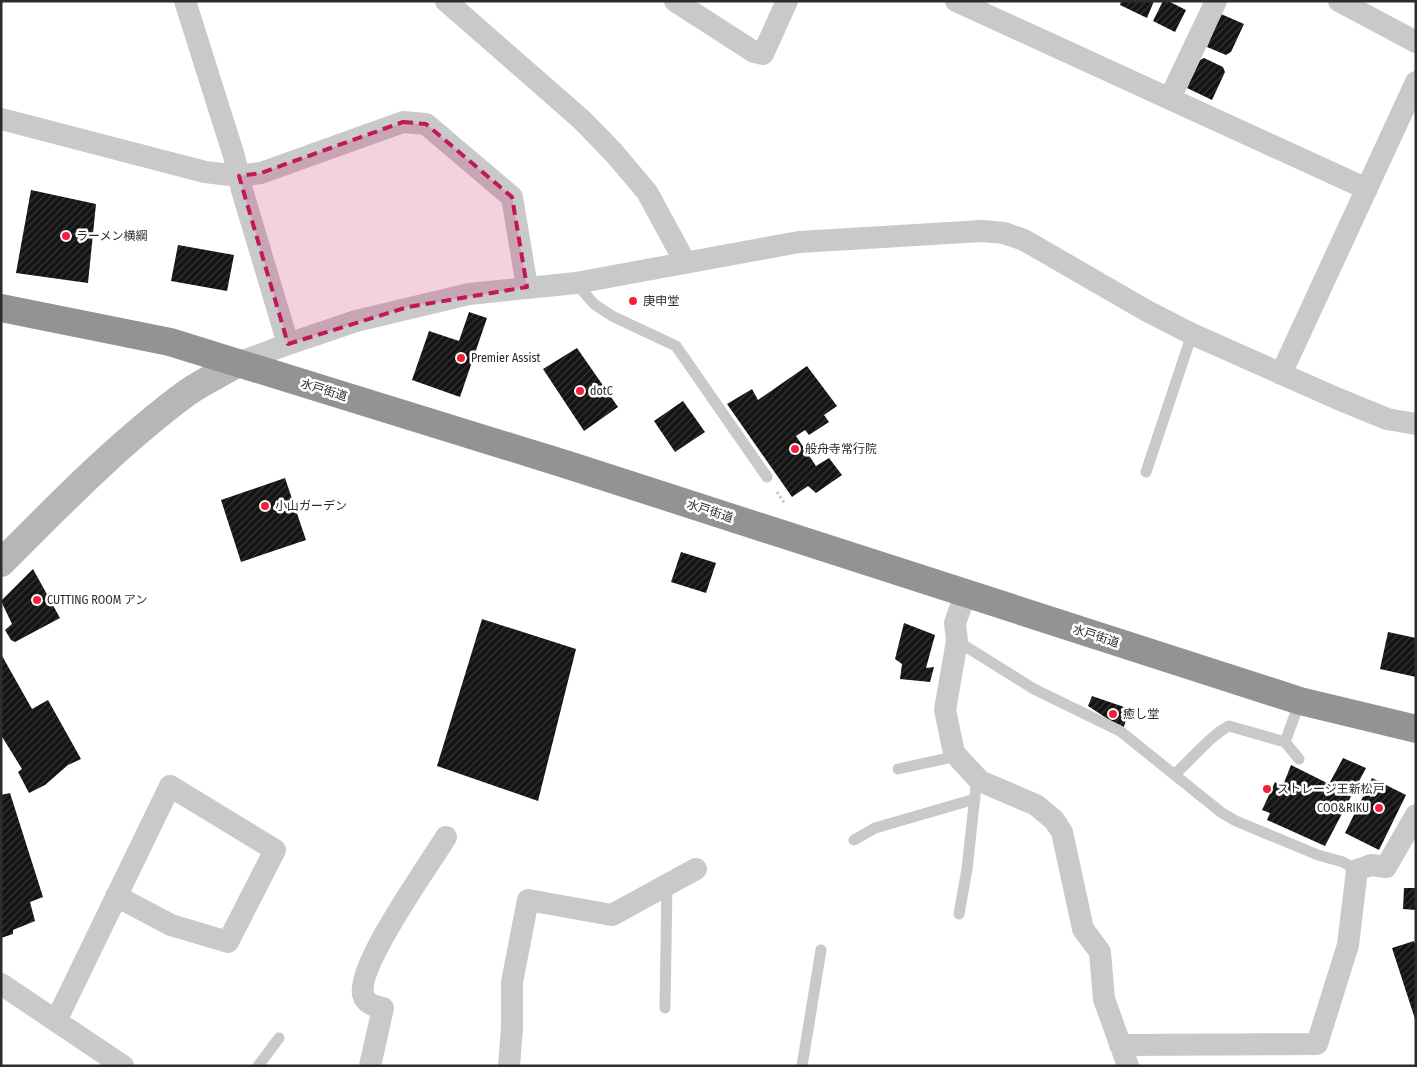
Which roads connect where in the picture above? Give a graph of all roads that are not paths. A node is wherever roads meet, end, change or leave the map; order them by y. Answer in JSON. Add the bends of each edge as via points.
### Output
{"nodes":[{"id":1,"x":446,"y":1,"type":"edge"},
{"id":2,"x":675,"y":1,"type":"edge"},
{"id":3,"x":788,"y":1,"type":"edge"},
{"id":4,"x":956,"y":1,"type":"edge"},
{"id":5,"x":1216,"y":1,"type":"edge"},
{"id":6,"x":1339,"y":1,"type":"edge"},
{"id":7,"x":184,"y":2,"type":"edge"},
{"id":8,"x":1416,"y":42,"type":"edge"},
{"id":9,"x":1416,"y":82,"type":"edge"},
{"id":10,"x":1170,"y":98,"type":"junction"},
{"id":11,"x":1,"y":119,"type":"edge"},
{"id":12,"x":239,"y":176,"type":"junction"},
{"id":13,"x":1367,"y":189,"type":"junction"},
{"id":14,"x":685,"y":262,"type":"junction"},
{"id":15,"x":576,"y":283,"type":"junction"},
{"id":16,"x":527,"y":287,"type":"junction"},
{"id":17,"x":1,"y":308,"type":"edge"},
{"id":18,"x":1192,"y":334,"type":"junction"},
{"id":19,"x":288,"y":344,"type":"junction"},
{"id":20,"x":238,"y":363,"type":"junction"},
{"id":21,"x":1280,"y":374,"type":"junction"},
{"id":22,"x":1416,"y":424,"type":"edge"},
{"id":23,"x":1146,"y":472,"type":"dead end"},
{"id":24,"x":767,"y":477,"type":"dead end"},
{"id":25,"x":1,"y":563,"type":"edge"},
{"id":26,"x":965,"y":595,"type":"junction"},
{"id":27,"x":957,"y":641,"type":"junction"},
{"id":28,"x":1300,"y":702,"type":"junction"},
{"id":29,"x":1416,"y":729,"type":"edge"},
{"id":30,"x":1285,"y":742,"type":"junction"},
{"id":31,"x":957,"y":756,"type":"junction"},
{"id":32,"x":1299,"y":759,"type":"dead end"},
{"id":33,"x":898,"y":769,"type":"dead end"},
{"id":34,"x":1175,"y":774,"type":"junction"},
{"id":35,"x":977,"y":777,"type":"junction"},
{"id":36,"x":976,"y":799,"type":"junction"},
{"id":37,"x":1416,"y":816,"type":"edge"},
{"id":38,"x":446,"y":837,"type":"dead end"},
{"id":39,"x":854,"y":840,"type":"dead end"},
{"id":40,"x":696,"y":869,"type":"dead end"},
{"id":41,"x":1356,"y":870,"type":"junction"},
{"id":42,"x":668,"y":884,"type":"junction"},
{"id":43,"x":116,"y":896,"type":"junction"},
{"id":44,"x":959,"y":914,"type":"dead end"},
{"id":45,"x":821,"y":950,"type":"dead end"},
{"id":46,"x":1,"y":984,"type":"edge"},
{"id":47,"x":665,"y":1008,"type":"dead end"},
{"id":48,"x":56,"y":1021,"type":"junction"},
{"id":49,"x":279,"y":1038,"type":"dead end"},
{"id":50,"x":1120,"y":1045,"type":"junction"},
{"id":51,"x":123,"y":1066,"type":"edge"},
{"id":52,"x":258,"y":1066,"type":"edge"},
{"id":53,"x":370,"y":1066,"type":"edge"},
{"id":54,"x":509,"y":1066,"type":"edge"},
{"id":55,"x":802,"y":1066,"type":"edge"},
{"id":56,"x":1128,"y":1066,"type":"edge"}],
"edges":[{"from":1,"to":14,"type":"street","via":[[570,109],[614,153],[647,192]]},
{"from":2,"to":3,"type":"street","via":[[754,52],[763,54]]},
{"from":4,"to":10,"type":"street"},
{"from":5,"to":10,"type":"street"},
{"from":6,"to":8,"type":"street"},
{"from":7,"to":12,"type":"street"},
{"from":9,"to":13,"type":"street"},
{"from":10,"to":13,"type":"street"},
{"from":11,"to":12,"type":"street","via":[[205,172]]},
{"from":12,"to":16,"type":"street","via":[[260,173],[404,122],[426,124],[512,197]]},
{"from":12,"to":19,"type":"street"},
{"from":13,"to":21,"type":"street"},
{"from":14,"to":15,"type":"street"},
{"from":14,"to":18,"type":"street","via":[[799,242],[982,230],[1004,233],[1024,240]]},
{"from":15,"to":16,"type":"street"},
{"from":15,"to":24,"type":"lane","via":[[594,304],[612,316],[676,346]]},
{"from":16,"to":19,"type":"street","via":[[469,294],[408,307]]},
{"from":17,"to":20,"type":"highway","name":"水戸街道","via":[[170,342]]},
{"from":18,"to":21,"type":"street"},
{"from":18,"to":23,"type":"lane"},
{"from":19,"to":20,"type":"street"},
{"from":20,"to":25,"type":"street","via":[[190,391],[149,423],[106,460]]},
{"from":20,"to":26,"type":"highway","name":"水戸街道","via":[[568,465]]},
{"from":21,"to":22,"type":"street","via":[[1387,419]]},
{"from":26,"to":27,"type":"street","via":[[955,623]]},
{"from":26,"to":28,"type":"highway","name":"水戸街道"},
{"from":27,"to":31,"type":"street","via":[[945,710]]},
{"from":27,"to":34,"type":"lane","via":[[1034,689],[1120,731]]},
{"from":28,"to":29,"type":"highway","name":"水戸街道"},
{"from":28,"to":30,"type":"lane"},
{"from":30,"to":32,"type":"lane"},
{"from":30,"to":34,"type":"lane","via":[[1229,726],[1217,732]]},
{"from":31,"to":33,"type":"lane"},
{"from":31,"to":35,"type":"street"},
{"from":34,"to":41,"type":"lane","via":[[1236,821],[1318,855],[1344,862]]},
{"from":35,"to":36,"type":"lane"},
{"from":35,"to":50,"type":"street","via":[[1036,805],[1054,820],[1062,832],[1083,930],[1100,952],[1104,999]]},
{"from":36,"to":39,"type":"lane","via":[[875,828]]},
{"from":36,"to":44,"type":"lane"},
{"from":37,"to":41,"type":"street","via":[[1386,868],[1372,865]]},
{"from":38,"to":53,"type":"street","via":[[371,962],[363,992],[370,1004],[384,1008]]},
{"from":40,"to":42,"type":"street"},
{"from":41,"to":50,"type":"street","via":[[1348,945],[1317,1044]]},
{"from":42,"to":47,"type":"lane"},
{"from":42,"to":54,"type":"street","via":[[612,915],[528,900],[512,982]]},
{"from":43,"to":43,"type":"street","via":[[170,786],[276,850],[228,942],[171,925]]},
{"from":43,"to":48,"type":"street"},
{"from":45,"to":55,"type":"lane"},
{"from":46,"to":48,"type":"street"},
{"from":48,"to":51,"type":"street"},
{"from":49,"to":52,"type":"lane"},
{"from":50,"to":56,"type":"street"}]}
